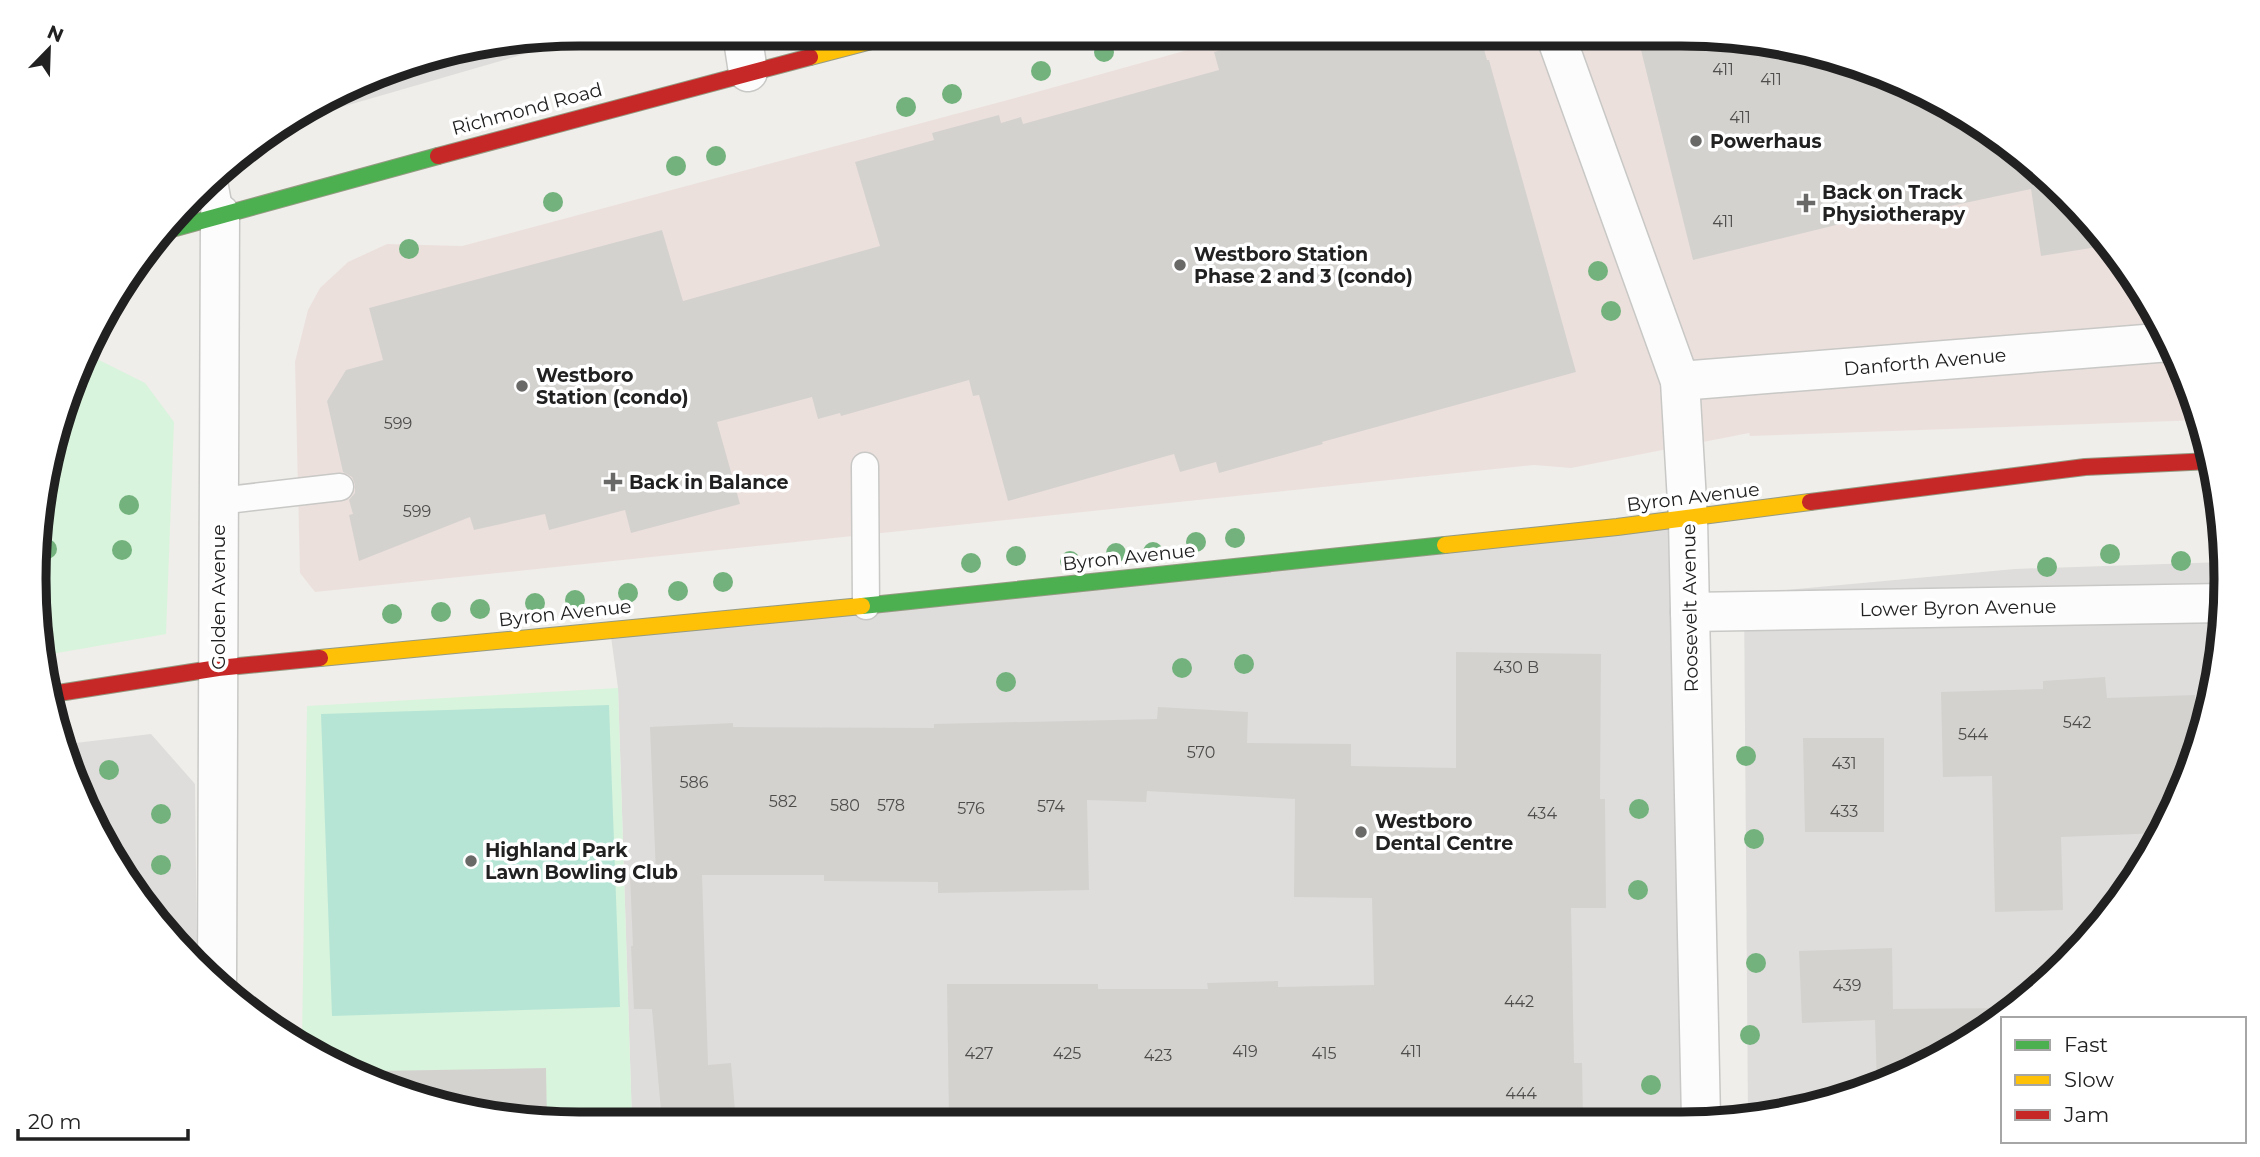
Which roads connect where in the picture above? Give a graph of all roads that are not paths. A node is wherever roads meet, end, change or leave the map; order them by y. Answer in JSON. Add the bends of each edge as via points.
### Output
{"nodes":[{"id":1,"x":744,"y":46,"type":"edge"},
{"id":2,"x":851,"y":46,"type":"edge"},
{"id":3,"x":1559,"y":46,"type":"edge"},
{"id":4,"x":748,"y":72,"type":"junction"},
{"id":5,"x":217,"y":197,"type":"edge"},
{"id":6,"x":189,"y":215,"type":"edge"},
{"id":7,"x":2160,"y":343,"type":"edge"},
{"id":8,"x":1680,"y":381,"type":"junction"},
{"id":9,"x":2201,"y":461,"type":"edge"},
{"id":10,"x":865,"y":466,"type":"dead end"},
{"id":11,"x":340,"y":487,"type":"dead end"},
{"id":12,"x":219,"y":501,"type":"junction"},
{"id":13,"x":1688,"y":519,"type":"junction"},
{"id":14,"x":2213,"y":603,"type":"edge"},
{"id":15,"x":866,"y":606,"type":"junction"},
{"id":16,"x":1690,"y":612,"type":"junction"},
{"id":17,"x":218,"y":668,"type":"junction"},
{"id":18,"x":59,"y":693,"type":"edge"},
{"id":19,"x":217,"y":969,"type":"edge"},
{"id":20,"x":1700,"y":1111,"type":"edge"}],
"edges":[{"from":1,"to":4,"type":"street"},
{"from":2,"to":4,"type":"street","name":"Richmond Road"},
{"from":3,"to":8,"type":"street","name":"Roosevelt Avenue"},
{"from":4,"to":5,"type":"street","name":"Richmond Road"},
{"from":5,"to":6,"type":"street","name":"Richmond Road"},
{"from":5,"to":12,"type":"street","name":"Golden Avenue"},
{"from":7,"to":8,"type":"street","name":"Danforth Avenue"},
{"from":8,"to":13,"type":"street","name":"Roosevelt Avenue"},
{"from":9,"to":13,"type":"street","name":"Byron Avenue","via":[[2085,467]]},
{"from":10,"to":15,"type":"lane"},
{"from":11,"to":12,"type":"lane"},
{"from":12,"to":17,"type":"street","name":"Golden Avenue"},
{"from":13,"to":15,"type":"street","name":"Byron Avenue"},
{"from":13,"to":16,"type":"street","name":"Roosevelt Avenue"},
{"from":14,"to":16,"type":"street","name":"Lower Byron Avenue"},
{"from":15,"to":17,"type":"street","name":"Byron Avenue"},
{"from":16,"to":20,"type":"street","name":"Roosevelt Avenue"},
{"from":17,"to":18,"type":"street","name":"Byron Avenue"},
{"from":17,"to":19,"type":"street","name":"Golden Avenue"}]}
